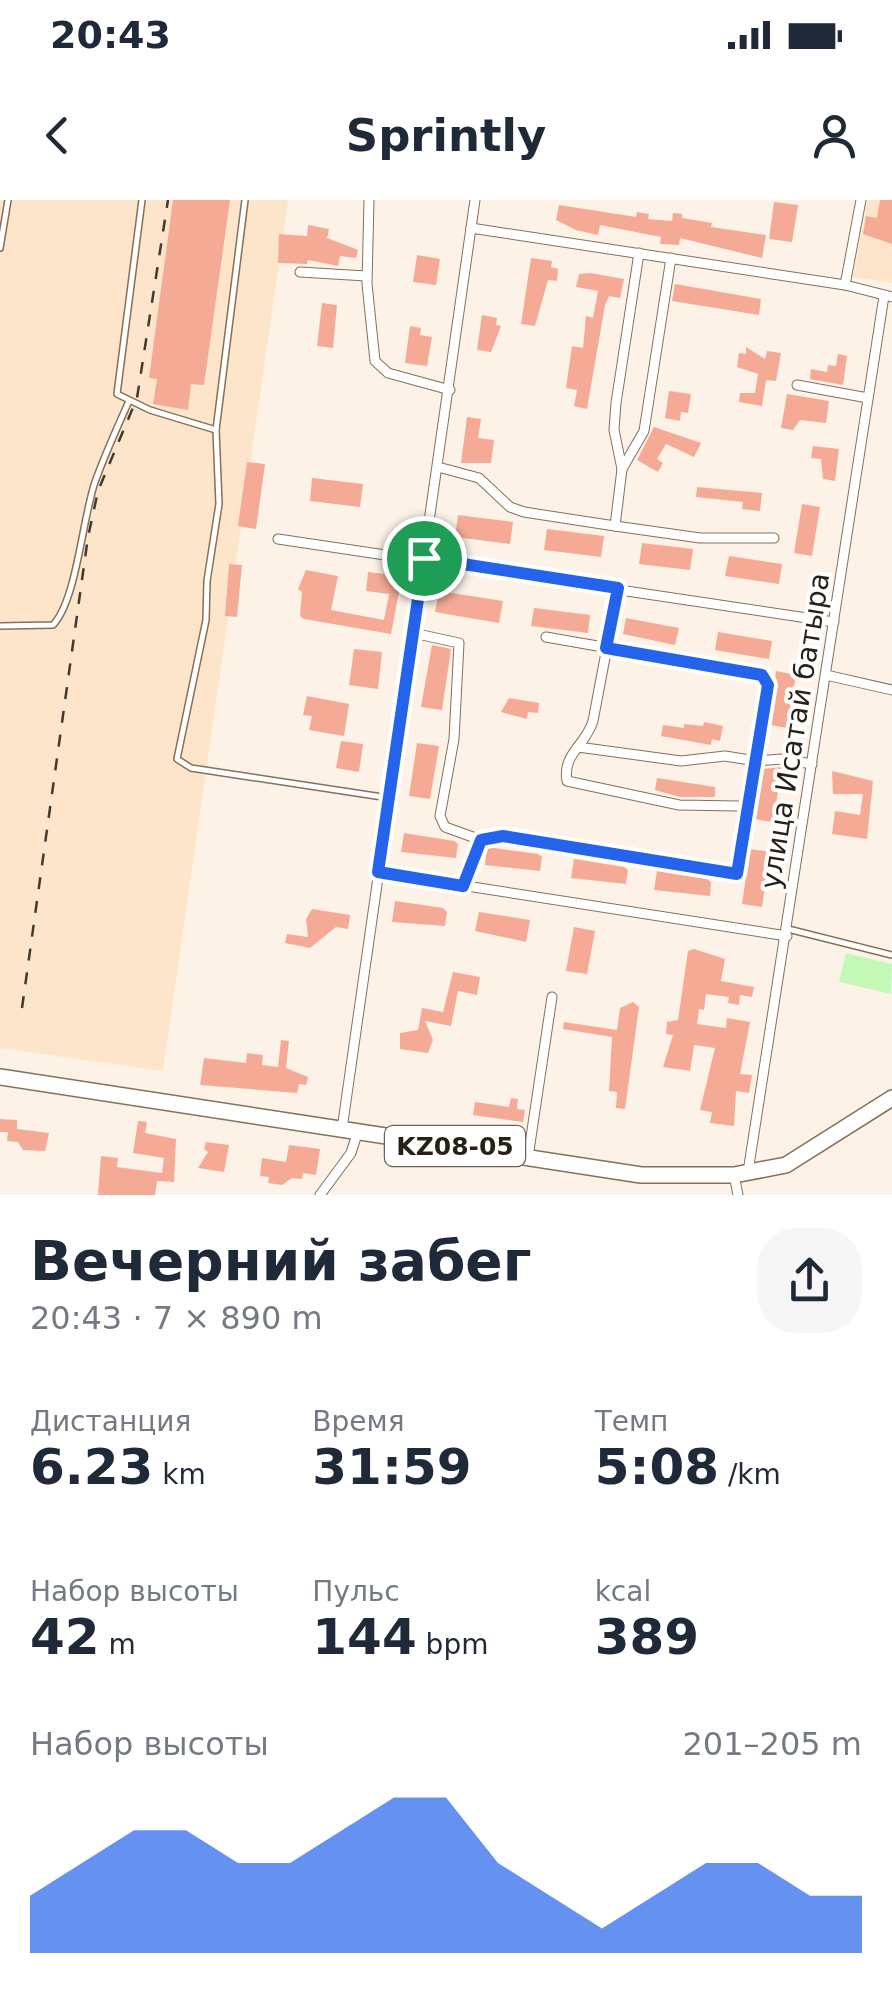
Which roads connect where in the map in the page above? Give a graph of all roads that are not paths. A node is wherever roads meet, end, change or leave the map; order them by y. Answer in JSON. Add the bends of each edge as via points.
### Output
{"nodes":[{"id":1,"x":8,"y":200,"type":"edge"},
{"id":2,"x":142,"y":200,"type":"edge"},
{"id":3,"x":244,"y":200,"type":"edge"},
{"id":4,"x":369,"y":200,"type":"edge"},
{"id":5,"x":475,"y":200,"type":"edge"},
{"id":6,"x":861,"y":200,"type":"edge"},
{"id":7,"x":471,"y":228,"type":"junction"},
{"id":8,"x":0,"y":248,"type":"edge"},
{"id":9,"x":639,"y":253,"type":"junction"},
{"id":10,"x":670,"y":258,"type":"junction"},
{"id":11,"x":300,"y":272,"type":"dead end"},
{"id":12,"x":366,"y":276,"type":"junction"},
{"id":13,"x":844,"y":284,"type":"junction"},
{"id":14,"x":888,"y":296,"type":"edge"},
{"id":15,"x":796,"y":386,"type":"dead end"},
{"id":16,"x":450,"y":390,"type":"junction"},
{"id":17,"x":868,"y":398,"type":"junction"},
{"id":18,"x":129,"y":400,"type":"junction"},
{"id":19,"x":216,"y":430,"type":"junction"},
{"id":20,"x":438,"y":467,"type":"junction"},
{"id":21,"x":622,"y":469,"type":"junction"},
{"id":22,"x":614,"y":526,"type":"junction"},
{"id":23,"x":774,"y":538,"type":"dead end"},
{"id":24,"x":278,"y":539,"type":"dead end"},
{"id":25,"x":424,"y":558,"type":"junction"},
{"id":26,"x":618,"y":588,"type":"junction"},
{"id":27,"x":834,"y":622,"type":"junction"},
{"id":28,"x":0,"y":626,"type":"edge"},
{"id":29,"x":413,"y":632,"type":"junction"},
{"id":30,"x":546,"y":637,"type":"dead end"},
{"id":31,"x":606,"y":648,"type":"junction"},
{"id":32,"x":826,"y":675,"type":"junction"},
{"id":33,"x":892,"y":690,"type":"edge"},
{"id":34,"x":578,"y":747,"type":"junction"},
{"id":35,"x":756,"y":761,"type":"junction"},
{"id":36,"x":812,"y":764,"type":"junction"},
{"id":37,"x":389,"y":798,"type":"junction"},
{"id":38,"x":745,"y":806,"type":"junction"},
{"id":39,"x":481,"y":840,"type":"junction"},
{"id":40,"x":378,"y":872,"type":"junction"},
{"id":41,"x":463,"y":886,"type":"junction"},
{"id":42,"x":788,"y":932,"type":"junction"},
{"id":43,"x":892,"y":942,"type":"edge"},
{"id":44,"x":891,"y":954,"type":"edge"},
{"id":45,"x":552,"y":997,"type":"dead end"},
{"id":46,"x":0,"y":1078,"type":"edge"},
{"id":47,"x":892,"y":1098,"type":"edge"},
{"id":48,"x":349,"y":1133,"type":"junction"},
{"id":49,"x":528,"y":1157,"type":"junction"},
{"id":50,"x":741,"y":1174,"type":"junction"},
{"id":51,"x":320,"y":1195,"type":"edge"},
{"id":52,"x":738,"y":1195,"type":"edge"}],
"edges":[{"from":1,"to":8,"type":"lane"},
{"from":2,"to":18,"type":"lane","via":[[118,394]]},
{"from":3,"to":19,"type":"lane"},
{"from":4,"to":12,"type":"street"},
{"from":5,"to":7,"type":"street"},
{"from":6,"to":13,"type":"street"},
{"from":7,"to":9,"type":"street"},
{"from":7,"to":16,"type":"street"},
{"from":9,"to":10,"type":"street"},
{"from":9,"to":21,"type":"street","via":[[615,416]]},
{"from":10,"to":13,"type":"street"},
{"from":10,"to":21,"type":"street","via":[[644,431]]},
{"from":11,"to":12,"type":"street"},
{"from":12,"to":16,"type":"street","via":[[380,368]]},
{"from":13,"to":14,"type":"street"},
{"from":14,"to":17,"type":"street","name":"улица Исатай батыра"},
{"from":15,"to":17,"type":"street"},
{"from":16,"to":20,"type":"street"},
{"from":17,"to":27,"type":"street","name":"улица Исатай батыра"},
{"from":18,"to":19,"type":"lane"},
{"from":18,"to":28,"type":"lane","via":[[95,483],[61,616],[52,625]]},
{"from":19,"to":37,"type":"lane","via":[[219,504],[206,620],[178,759],[191,768]]},
{"from":20,"to":22,"type":"street","via":[[479,478],[524,512]]},
{"from":20,"to":25,"type":"street"},
{"from":21,"to":22,"type":"street"},
{"from":22,"to":23,"type":"street","via":[[700,538]]},
{"from":24,"to":25,"type":"street"},
{"from":25,"to":26,"type":"street"},
{"from":25,"to":29,"type":"street"},
{"from":26,"to":27,"type":"street"},
{"from":26,"to":31,"type":"street"},
{"from":27,"to":32,"type":"street","name":"улица Исатай батыра"},
{"from":29,"to":37,"type":"street"},
{"from":29,"to":39,"type":"street","via":[[459,643],[454,739],[440,816],[445,827]]},
{"from":30,"to":31,"type":"street"},
{"from":31,"to":34,"type":"street","via":[[589,735]]},
{"from":31,"to":35,"type":"street","via":[[762,675],[768,685]]},
{"from":32,"to":33,"type":"street"},
{"from":32,"to":36,"type":"street","name":"улица Исатай батыра"},
{"from":34,"to":35,"type":"street","via":[[681,761]]},
{"from":34,"to":38,"type":"street","via":[[565,772],[575,786],[679,805]]},
{"from":35,"to":36,"type":"street"},
{"from":35,"to":38,"type":"street"},
{"from":36,"to":42,"type":"street","name":"улица Исатай батыра"},
{"from":37,"to":40,"type":"street"},
{"from":38,"to":39,"type":"street","via":[[737,874],[503,836]]},
{"from":39,"to":41,"type":"street"},
{"from":40,"to":41,"type":"street"},
{"from":40,"to":48,"type":"street"},
{"from":41,"to":42,"type":"street"},
{"from":42,"to":44,"type":"lane"},
{"from":42,"to":50,"type":"street","name":"улица Исатай батыра"},
{"from":43,"to":44,"type":"lane"},
{"from":45,"to":49,"type":"street"},
{"from":46,"to":48,"type":"main road","number":"KZ08-05"},
{"from":47,"to":50,"type":"main road","number":"KZ08-05","via":[[810,1154]]},
{"from":48,"to":49,"type":"main road","number":"KZ08-05"},
{"from":48,"to":51,"type":"street","via":[[351,1153]]},
{"from":49,"to":50,"type":"main road","number":"KZ08-05","via":[[641,1175]]},
{"from":50,"to":52,"type":"street"}]}
